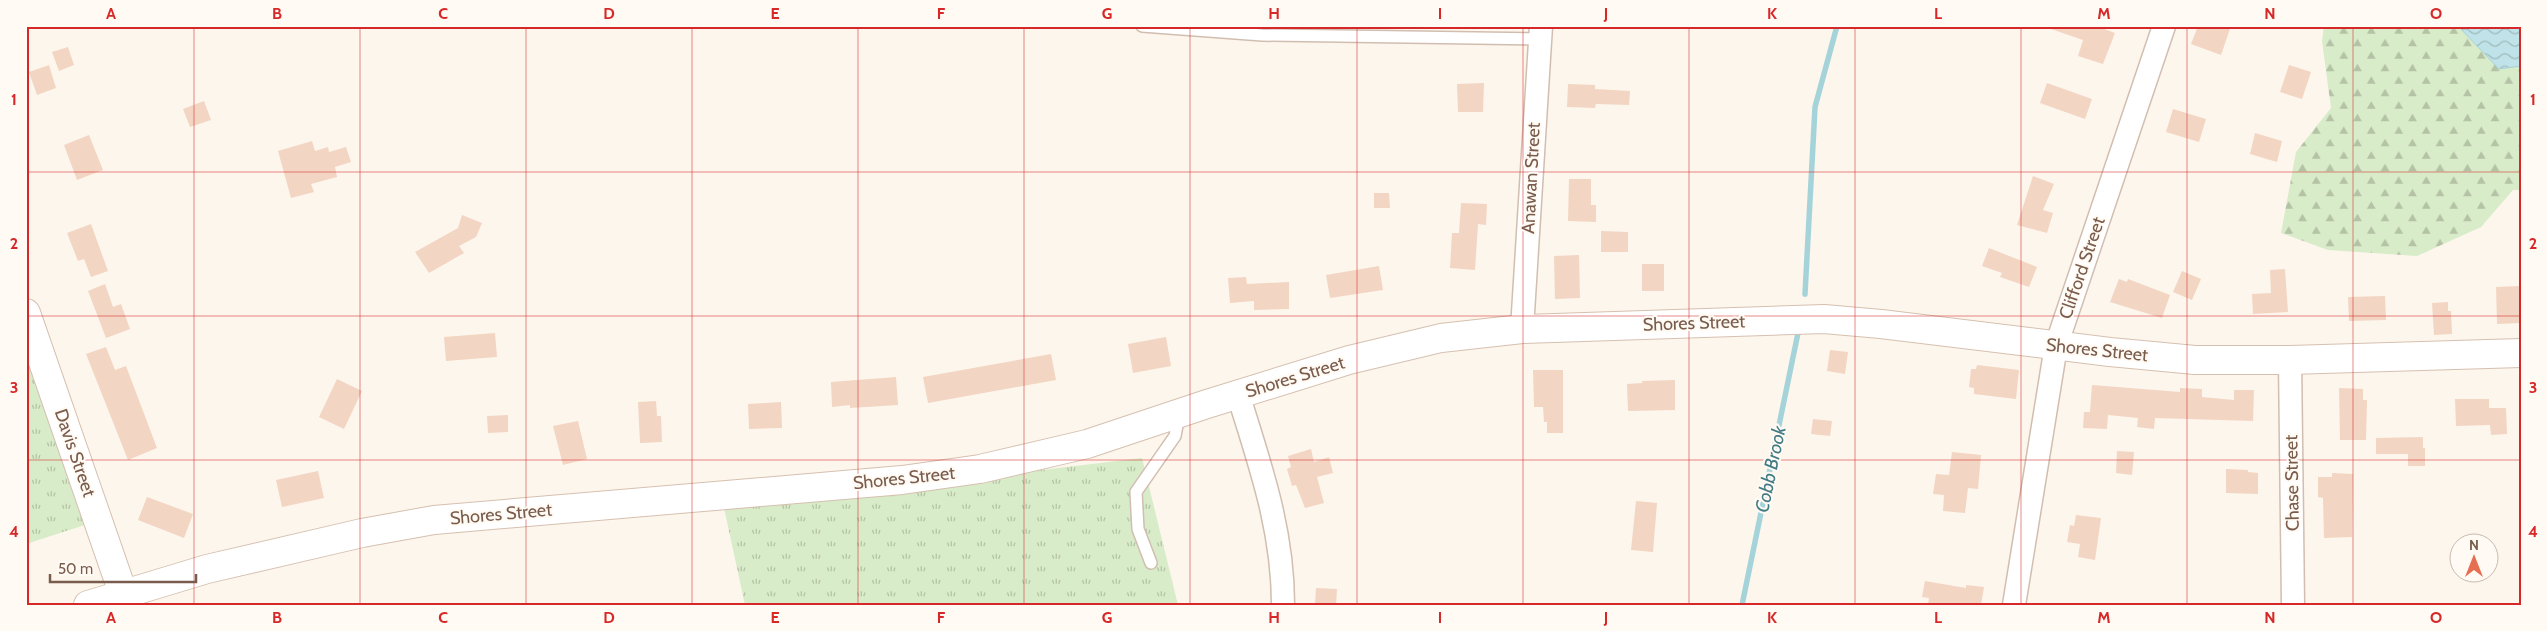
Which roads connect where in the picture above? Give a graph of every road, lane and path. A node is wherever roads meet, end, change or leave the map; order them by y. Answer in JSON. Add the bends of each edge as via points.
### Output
{"nodes":[{"id":1,"x":1142,"y":26,"type":"edge"},
{"id":2,"x":2164,"y":26,"type":"edge"},
{"id":3,"x":1540,"y":33,"type":"edge"},
{"id":4,"x":26,"y":313,"type":"edge"},
{"id":5,"x":1522,"y":329,"type":"junction"},
{"id":6,"x":2056,"y":346,"type":"junction"},
{"id":7,"x":2521,"y":353,"type":"edge"},
{"id":8,"x":2290,"y":360,"type":"junction"},
{"id":9,"x":1238,"y":394,"type":"junction"},
{"id":10,"x":1180,"y":413,"type":"junction"},
{"id":11,"x":1151,"y":564,"type":"dead end"},
{"id":12,"x":123,"y":593,"type":"junction"},
{"id":13,"x":88,"y":605,"type":"edge"},
{"id":14,"x":1283,"y":605,"type":"edge"},
{"id":15,"x":2014,"y":605,"type":"edge"},
{"id":16,"x":2293,"y":605,"type":"edge"}],
"edges":[{"from":1,"to":3,"type":"lane","via":[[1262,35]]},
{"from":2,"to":6,"type":"street","name":"Clifford Street"},
{"from":3,"to":5,"type":"street","name":"Anawan Street"},
{"from":4,"to":12,"type":"street","name":"Davis Street"},
{"from":5,"to":6,"type":"street","name":"Shores Street","via":[[1824,319]]},
{"from":5,"to":9,"type":"street","name":"Shores Street","via":[[1441,338],[1395,348]]},
{"from":6,"to":8,"type":"street","name":"Shores Street","via":[[2176,359]]},
{"from":6,"to":15,"type":"street","name":"Clifford Street"},
{"from":7,"to":8,"type":"street","name":"Shores Street"},
{"from":8,"to":16,"type":"street","name":"Chase Street"},
{"from":9,"to":10,"type":"street","name":"Shores Street"},
{"from":9,"to":14,"type":"street","via":[[1276,521]]},
{"from":10,"to":11,"type":"lane","via":[[1174,436],[1136,492],[1138,529]]},
{"from":10,"to":12,"type":"street","name":"Shores Street","via":[[1087,444],[972,470],[902,480],[434,520],[332,540]]},
{"from":12,"to":13,"type":"street","name":"Shores Street"}]}
